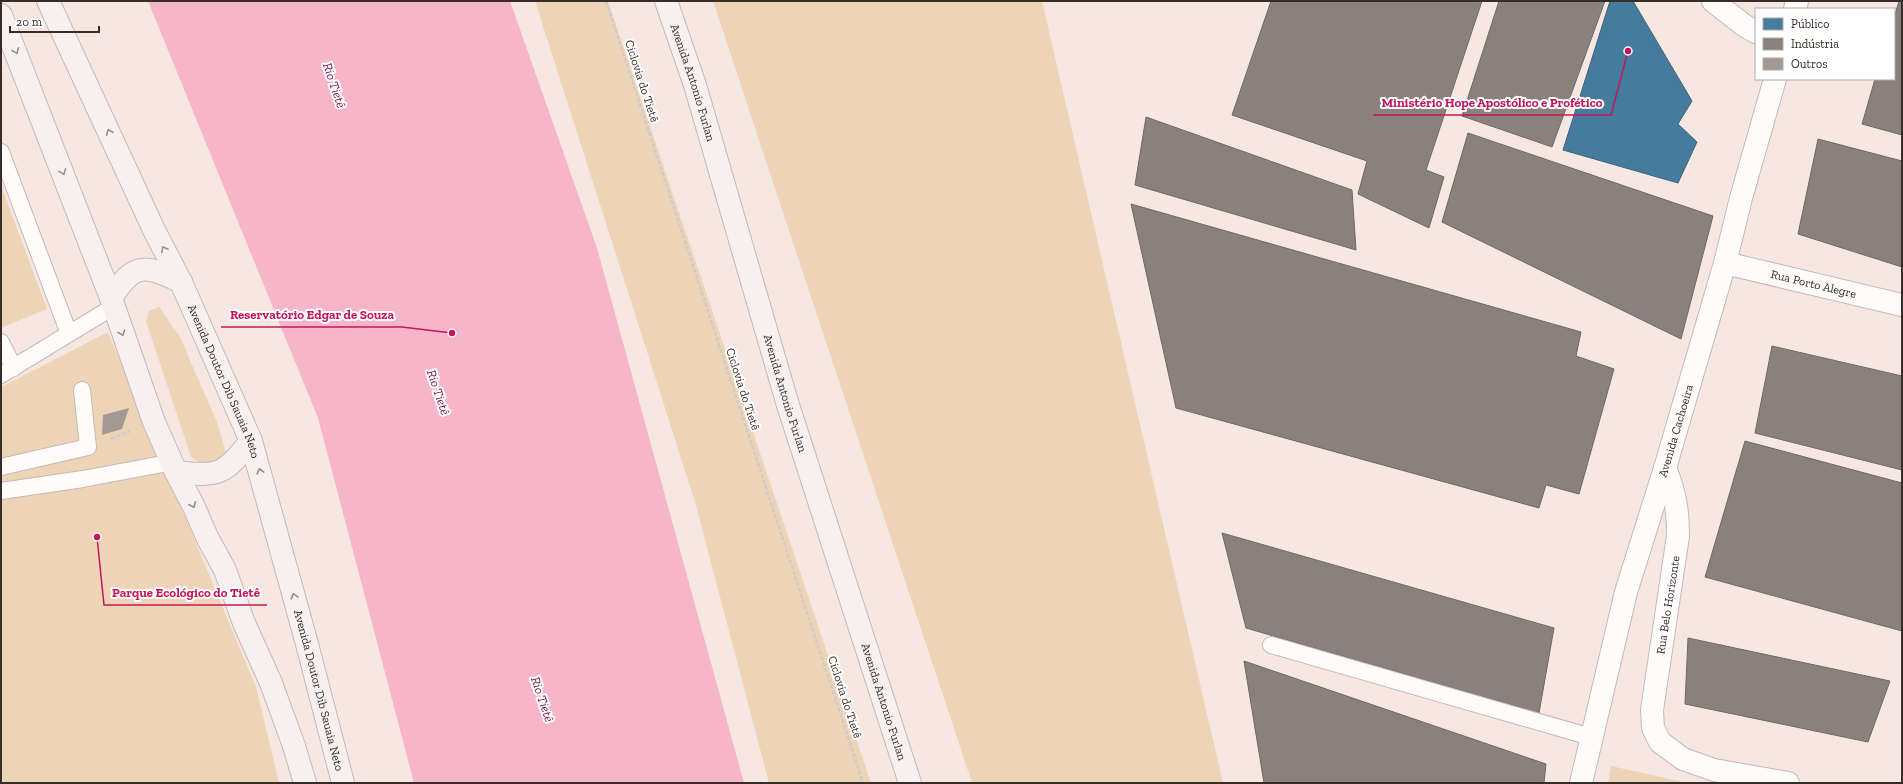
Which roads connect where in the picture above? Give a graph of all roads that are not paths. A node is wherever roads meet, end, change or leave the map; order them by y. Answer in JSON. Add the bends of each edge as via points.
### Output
{"nodes":[{"id":1,"x":48,"y":1,"type":"edge"},
{"id":2,"x":666,"y":1,"type":"edge"},
{"id":3,"x":1712,"y":1,"type":"edge"},
{"id":4,"x":1,"y":15,"type":"edge"},
{"id":5,"x":1755,"y":31,"type":"edge"},
{"id":6,"x":1775,"y":80,"type":"edge"},
{"id":7,"x":1,"y":152,"type":"edge"},
{"id":8,"x":1725,"y":263,"type":"junction"},
{"id":9,"x":181,"y":282,"type":"junction"},
{"id":10,"x":112,"y":302,"type":"junction"},
{"id":11,"x":1902,"y":305,"type":"edge"},
{"id":12,"x":69,"y":334,"type":"junction"},
{"id":13,"x":1,"y":342,"type":"edge"},
{"id":14,"x":7,"y":371,"type":"edge"},
{"id":15,"x":82,"y":390,"type":"dead end"},
{"id":16,"x":252,"y":441,"type":"junction"},
{"id":17,"x":175,"y":467,"type":"junction"},
{"id":18,"x":1,"y":468,"type":"edge"},
{"id":19,"x":1665,"y":468,"type":"junction"},
{"id":20,"x":1,"y":491,"type":"edge"},
{"id":21,"x":1271,"y":645,"type":"dead end"},
{"id":22,"x":1591,"y":737,"type":"junction"},
{"id":23,"x":305,"y":783,"type":"edge"},
{"id":24,"x":343,"y":783,"type":"edge"},
{"id":25,"x":910,"y":783,"type":"edge"},
{"id":26,"x":1581,"y":783,"type":"edge"},
{"id":27,"x":1788,"y":783,"type":"edge"}],
"edges":[{"from":9,"to":1,"type":"main road","name":"Avenida Doutor Dib Sauaia Neto","one_way":true,"via":[[154,230]]},
{"from":2,"to":25,"type":"main road","name":"Avenida Antonio Furlan","via":[[695,85],[786,402]]},
{"from":3,"to":5,"type":"street"},
{"from":4,"to":10,"type":"main road","one_way":true},
{"from":6,"to":8,"type":"street","name":"Avenida Cachoeira"},
{"from":7,"to":12,"type":"lane"},
{"from":8,"to":11,"type":"street","name":"Rua Porto Alegre"},
{"from":8,"to":19,"type":"street","name":"Avenida Cachoeira"},
{"from":9,"to":10,"type":"main road","via":[[155,270],[142,268],[133,271],[119,285]]},
{"from":9,"to":16,"type":"main road","name":"Avenida Doutor Dib Sauaia Neto"},
{"from":10,"to":12,"type":"lane"},
{"from":10,"to":17,"type":"main road","one_way":true,"via":[[154,422]]},
{"from":12,"to":14,"type":"lane"},
{"from":13,"to":14,"type":"lane"},
{"from":15,"to":18,"type":"lane","via":[[88,447]]},
{"from":16,"to":17,"type":"main road","via":[[222,472],[200,475]]},
{"from":24,"to":16,"type":"main road","name":"Avenida Doutor Dib Sauaia Neto","one_way":true},
{"from":17,"to":20,"type":"lane"},
{"from":17,"to":23,"type":"main road","one_way":true,"via":[[206,537],[225,570],[244,623],[271,683]]},
{"from":19,"to":22,"type":"street","name":"Avenida Cachoeira","via":[[1626,592]]},
{"from":19,"to":27,"type":"street","name":"Rua Belo Horizonte","via":[[1678,511],[1678,536],[1652,710],[1653,728],[1660,742],[1683,759],[1714,770]]},
{"from":21,"to":22,"type":"lane"},
{"from":22,"to":26,"type":"street","name":"Avenida Cachoeira"}]}
